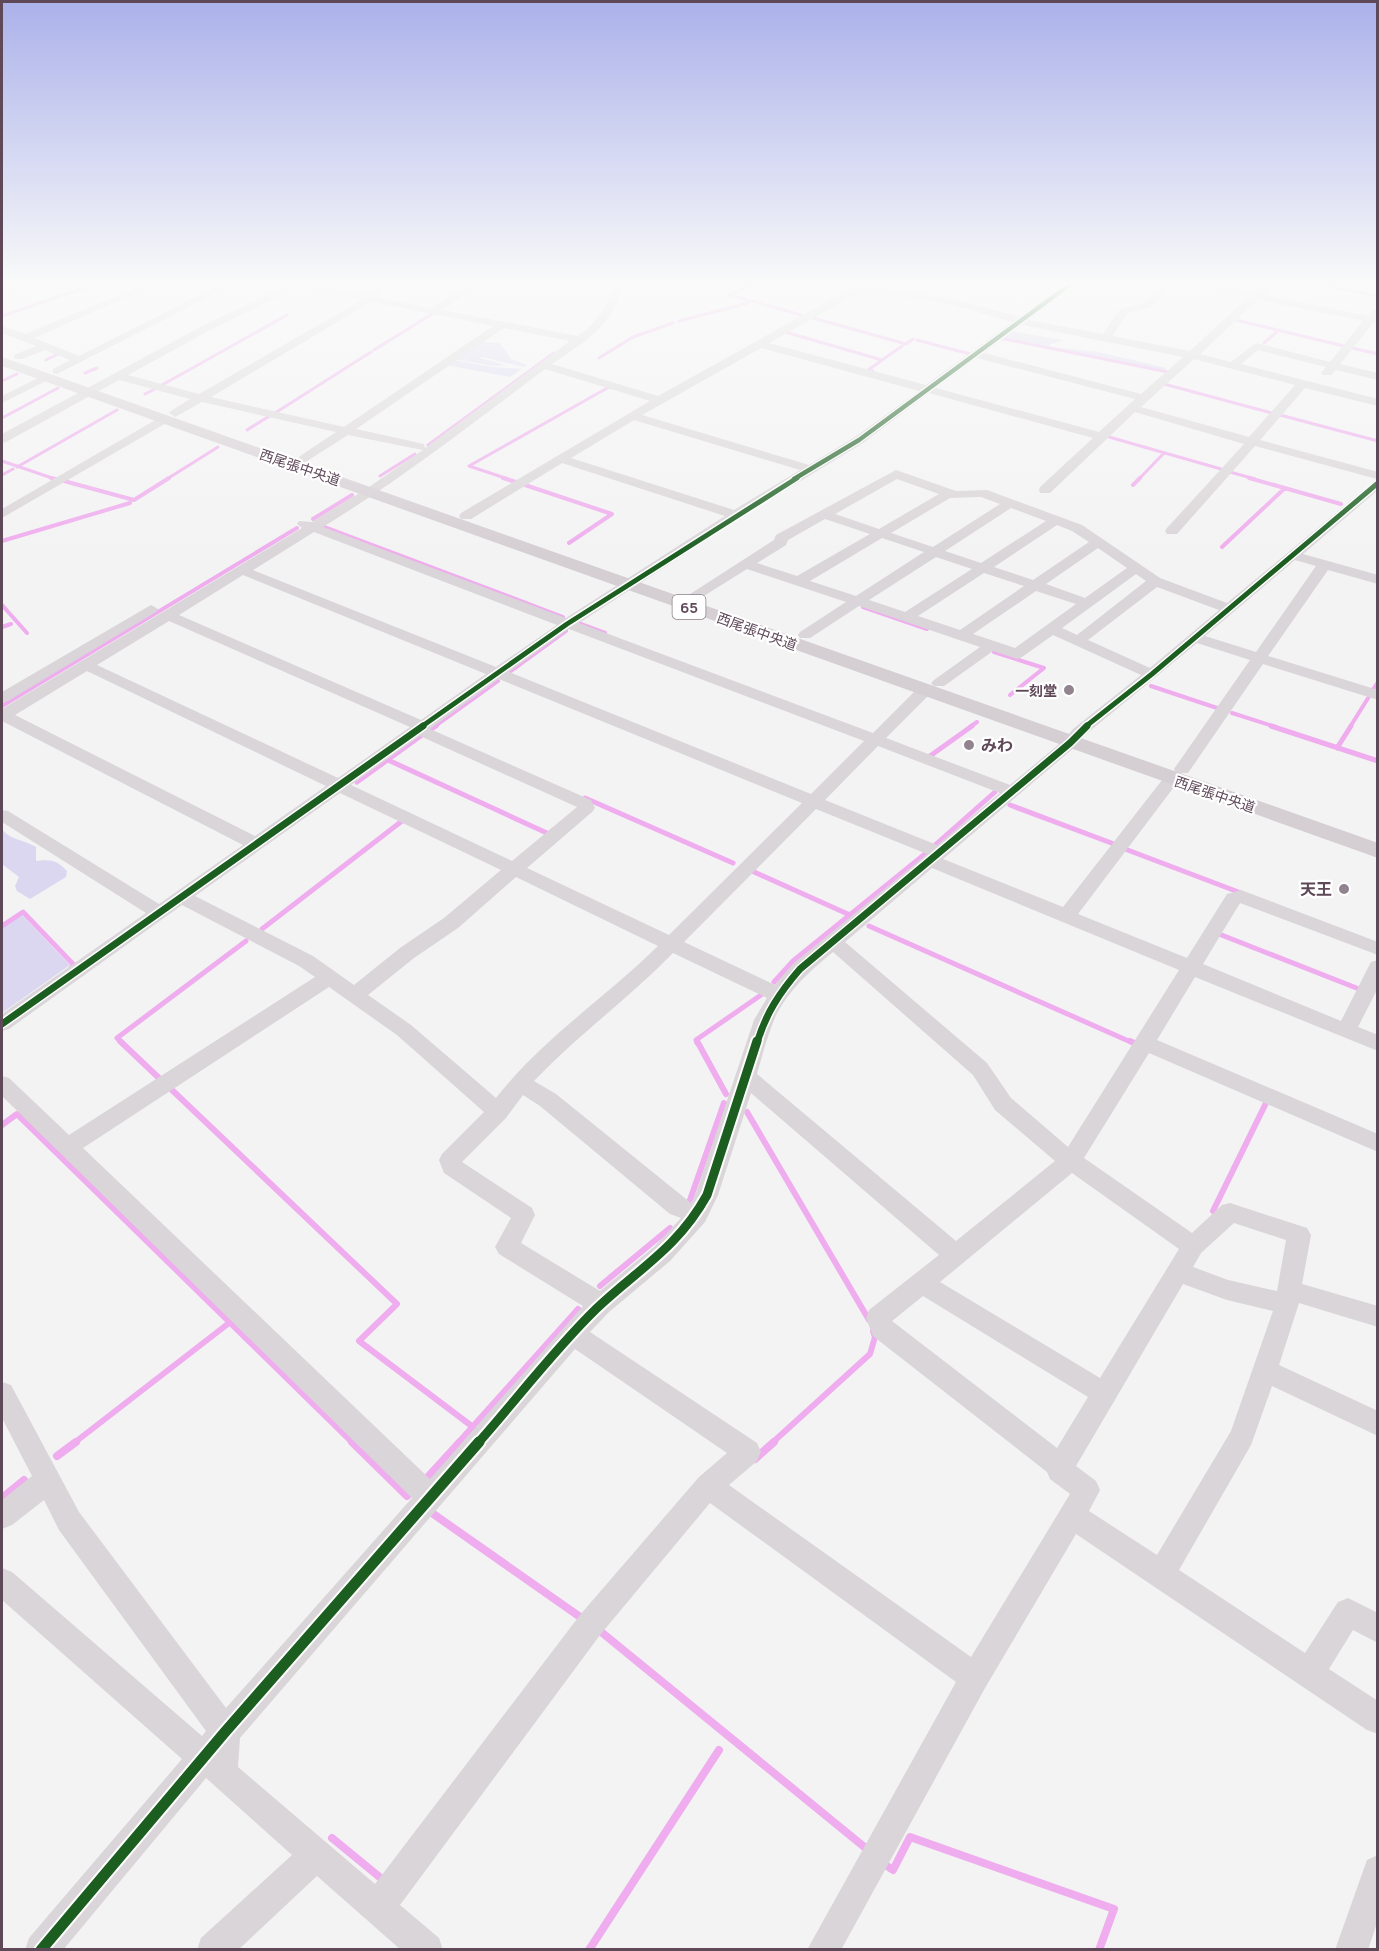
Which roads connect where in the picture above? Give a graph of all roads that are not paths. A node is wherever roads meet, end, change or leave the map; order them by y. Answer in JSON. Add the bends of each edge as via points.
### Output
{"nodes":[{"id":1,"x":52,"y":374,"type":"joint"},
{"id":2,"x":101,"y":374,"type":"edge"},
{"id":3,"x":114,"y":374,"type":"edge"},
{"id":4,"x":240,"y":374,"type":"edge"},
{"id":5,"x":431,"y":374,"type":"edge"},
{"id":6,"x":519,"y":374,"type":"edge"},
{"id":7,"x":531,"y":374,"type":"edge"},
{"id":8,"x":576,"y":374,"type":"edge"},
{"id":9,"x":705,"y":374,"type":"edge"},
{"id":10,"x":874,"y":374,"type":"edge"},
{"id":11,"x":947,"y":374,"type":"edge"},
{"id":12,"x":1052,"y":374,"type":"edge"},
{"id":13,"x":1171,"y":374,"type":"edge"},
{"id":14,"x":1266,"y":374,"type":"edge"},
{"id":15,"x":1326,"y":374,"type":"edge"},
{"id":16,"x":106,"y":378,"type":"junction"},
{"id":17,"x":1303,"y":383,"type":"junction"},
{"id":18,"x":1316,"y":387,"type":"junction"},
{"id":19,"x":928,"y":388,"type":"junction"},
{"id":20,"x":199,"y":398,"type":"junction"},
{"id":21,"x":1143,"y":398,"type":"junction"},
{"id":22,"x":2,"y":400,"type":"edge"},
{"id":23,"x":659,"y":400,"type":"junction"},
{"id":24,"x":1377,"y":403,"type":"edge"},
{"id":25,"x":1133,"y":408,"type":"junction"},
{"id":26,"x":169,"y":416,"type":"junction"},
{"id":27,"x":632,"y":416,"type":"junction"},
{"id":28,"x":346,"y":431,"type":"junction"},
{"id":29,"x":1103,"y":437,"type":"junction"},
{"id":30,"x":2,"y":439,"type":"edge"},
{"id":31,"x":1252,"y":442,"type":"junction"},
{"id":32,"x":420,"y":447,"type":"junction"},
{"id":33,"x":304,"y":459,"type":"junction"},
{"id":34,"x":561,"y":459,"type":"junction"},
{"id":35,"x":809,"y":469,"type":"junction"},
{"id":36,"x":1377,"y":476,"type":"edge"},
{"id":37,"x":1377,"y":483,"type":"edge"},
{"id":38,"x":368,"y":487,"type":"junction"},
{"id":39,"x":1046,"y":490,"type":"dead end"},
{"id":40,"x":950,"y":493,"type":"junction"},
{"id":41,"x":1010,"y":503,"type":"junction"},
{"id":42,"x":2,"y":514,"type":"edge"},
{"id":43,"x":823,"y":514,"type":"junction"},
{"id":44,"x":735,"y":515,"type":"junction"},
{"id":45,"x":466,"y":516,"type":"junction"},
{"id":46,"x":1056,"y":520,"type":"junction"},
{"id":47,"x":306,"y":524,"type":"junction"},
{"id":48,"x":1172,"y":531,"type":"dead end"},
{"id":49,"x":881,"y":534,"type":"junction"},
{"id":50,"x":1098,"y":542,"type":"junction"},
{"id":51,"x":934,"y":552,"type":"junction"},
{"id":52,"x":1292,"y":555,"type":"junction"},
{"id":53,"x":746,"y":564,"type":"junction"},
{"id":54,"x":1324,"y":565,"type":"junction"},
{"id":55,"x":983,"y":568,"type":"junction"},
{"id":56,"x":1134,"y":569,"type":"junction"},
{"id":57,"x":242,"y":570,"type":"junction"},
{"id":58,"x":633,"y":580,"type":"junction"},
{"id":59,"x":1377,"y":580,"type":"edge"},
{"id":60,"x":1155,"y":581,"type":"junction"},
{"id":61,"x":798,"y":582,"type":"junction"},
{"id":62,"x":1035,"y":586,"type":"junction"},
{"id":63,"x":694,"y":596,"type":"junction"},
{"id":64,"x":856,"y":602,"type":"junction"},
{"id":65,"x":1087,"y":603,"type":"junction"},
{"id":66,"x":1229,"y":609,"type":"junction"},
{"id":67,"x":168,"y":615,"type":"junction"},
{"id":68,"x":906,"y":618,"type":"junction"},
{"id":69,"x":567,"y":624,"type":"junction"},
{"id":70,"x":1051,"y":629,"type":"junction"},
{"id":71,"x":805,"y":635,"type":"junction"},
{"id":72,"x":962,"y":636,"type":"junction"},
{"id":73,"x":1195,"y":638,"type":"junction"},
{"id":74,"x":1078,"y":641,"type":"junction"},
{"id":75,"x":990,"y":646,"type":"junction"},
{"id":76,"x":1258,"y":658,"type":"junction"},
{"id":77,"x":86,"y":665,"type":"junction"},
{"id":78,"x":496,"y":673,"type":"junction"},
{"id":79,"x":1152,"y":674,"type":"junction"},
{"id":80,"x":932,"y":687,"type":"junction"},
{"id":81,"x":1377,"y":695,"type":"edge"},
{"id":82,"x":2,"y":711,"type":"edge"},
{"id":83,"x":419,"y":728,"type":"junction"},
{"id":84,"x":1075,"y":737,"type":"junction"},
{"id":85,"x":875,"y":740,"type":"junction"},
{"id":86,"x":1177,"y":774,"type":"junction"},
{"id":87,"x":339,"y":785,"type":"junction"},
{"id":88,"x":1011,"y":791,"type":"junction"},
{"id":89,"x":814,"y":802,"type":"junction"},
{"id":90,"x":2,"y":815,"type":"edge"},
{"id":91,"x":1377,"y":838,"type":"edge"},
{"id":92,"x":256,"y":844,"type":"junction"},
{"id":93,"x":1377,"y":851,"type":"edge"},
{"id":94,"x":934,"y":856,"type":"junction"},
{"id":95,"x":516,"y":870,"type":"junction"},
{"id":96,"x":181,"y":897,"type":"junction"},
{"id":97,"x":159,"y":912,"type":"junction"},
{"id":98,"x":1066,"y":916,"type":"junction"},
{"id":99,"x":833,"y":942,"type":"junction"},
{"id":100,"x":671,"y":944,"type":"junction"},
{"id":101,"x":1377,"y":949,"type":"edge"},
{"id":102,"x":1192,"y":967,"type":"junction"},
{"id":103,"x":1377,"y":967,"type":"edge"},
{"id":104,"x":329,"y":978,"type":"junction"},
{"id":105,"x":778,"y":995,"type":"junction"},
{"id":106,"x":353,"y":996,"type":"junction"},
{"id":107,"x":2,"y":1024,"type":"edge"},
{"id":108,"x":1346,"y":1031,"type":"junction"},
{"id":109,"x":1145,"y":1042,"type":"junction"},
{"id":110,"x":1377,"y":1044,"type":"edge"},
{"id":111,"x":746,"y":1077,"type":"junction"},
{"id":112,"x":520,"y":1083,"type":"junction"},
{"id":113,"x":2,"y":1084,"type":"edge"},
{"id":114,"x":498,"y":1112,"type":"junction"},
{"id":115,"x":1377,"y":1144,"type":"edge"},
{"id":116,"x":68,"y":1147,"type":"junction"},
{"id":117,"x":1071,"y":1161,"type":"junction"},
{"id":118,"x":697,"y":1215,"type":"junction"},
{"id":119,"x":1193,"y":1245,"type":"junction"},
{"id":120,"x":956,"y":1255,"type":"junction"},
{"id":121,"x":1179,"y":1272,"type":"junction"},
{"id":122,"x":922,"y":1283,"type":"junction"},
{"id":123,"x":1288,"y":1297,"type":"junction"},
{"id":124,"x":601,"y":1304,"type":"junction"},
{"id":125,"x":1377,"y":1317,"type":"edge"},
{"id":126,"x":573,"y":1334,"type":"junction"},
{"id":127,"x":1264,"y":1370,"type":"junction"},
{"id":128,"x":2,"y":1393,"type":"edge"},
{"id":129,"x":1105,"y":1394,"type":"junction"},
{"id":130,"x":1377,"y":1424,"type":"edge"},
{"id":131,"x":1061,"y":1467,"type":"junction"},
{"id":132,"x":48,"y":1480,"type":"junction"},
{"id":133,"x":708,"y":1486,"type":"junction"},
{"id":134,"x":431,"y":1498,"type":"junction"},
{"id":135,"x":1072,"y":1515,"type":"junction"},
{"id":136,"x":2,"y":1516,"type":"edge"},
{"id":137,"x":1161,"y":1574,"type":"junction"},
{"id":138,"x":2,"y":1582,"type":"edge"},
{"id":139,"x":1377,"y":1629,"type":"edge"},
{"id":140,"x":1310,"y":1672,"type":"junction"},
{"id":141,"x":975,"y":1678,"type":"junction"},
{"id":142,"x":1377,"y":1719,"type":"edge"},
{"id":143,"x":225,"y":1732,"type":"junction"},
{"id":144,"x":212,"y":1766,"type":"junction"},
{"id":145,"x":317,"y":1854,"type":"junction"},
{"id":146,"x":1377,"y":1871,"type":"edge"},
{"id":147,"x":379,"y":1906,"type":"junction"},
{"id":148,"x":40,"y":1950,"type":"edge"},
{"id":149,"x":213,"y":1950,"type":"edge"},
{"id":150,"x":428,"y":1950,"type":"edge"},
{"id":151,"x":823,"y":1950,"type":"edge"},
{"id":152,"x":1351,"y":1950,"type":"edge"}],
"edges":[{"from":1,"to":16,"type":"main road","name":"西尾張中央道","number":"65"},
{"from":1,"to":22,"type":"street"},
{"from":2,"to":16,"type":"street"},
{"from":3,"to":16,"type":"street"},
{"from":4,"to":20,"type":"street"},
{"from":5,"to":28,"type":"street"},
{"from":6,"to":32,"type":"street"},
{"from":7,"to":38,"type":"street","via":[[420,458]]},
{"from":8,"to":23,"type":"street"},
{"from":9,"to":23,"type":"street"},
{"from":10,"to":19,"type":"street"},
{"from":11,"to":19,"type":"street"},
{"from":12,"to":21,"type":"street"},
{"from":13,"to":21,"type":"street"},
{"from":14,"to":17,"type":"street"},
{"from":15,"to":18,"type":"street"},
{"from":16,"to":20,"type":"street"},
{"from":16,"to":26,"type":"main road","name":"西尾張中央道","number":"65"},
{"from":16,"to":30,"type":"street"},
{"from":17,"to":18,"type":"street"},
{"from":17,"to":31,"type":"street"},
{"from":18,"to":24,"type":"street"},
{"from":19,"to":29,"type":"street"},
{"from":19,"to":35,"type":"street","via":[[859,440]]},
{"from":20,"to":26,"type":"street"},
{"from":20,"to":28,"type":"street"},
{"from":21,"to":25,"type":"street"},
{"from":23,"to":27,"type":"street"},
{"from":25,"to":29,"type":"street"},
{"from":25,"to":31,"type":"street"},
{"from":26,"to":33,"type":"main road","name":"西尾張中央道","number":"65"},
{"from":26,"to":38,"type":"main road","name":"西尾張中央道","number":"65"},
{"from":26,"to":42,"type":"street"},
{"from":27,"to":34,"type":"street"},
{"from":27,"to":35,"type":"street"},
{"from":28,"to":32,"type":"street"},
{"from":28,"to":33,"type":"street"},
{"from":29,"to":39,"type":"street"},
{"from":31,"to":36,"type":"street"},
{"from":31,"to":48,"type":"street"},
{"from":32,"to":38,"type":"street"},
{"from":33,"to":38,"type":"main road","name":"西尾張中央道","number":"65"},
{"from":34,"to":44,"type":"street"},
{"from":34,"to":45,"type":"street"},
{"from":35,"to":44,"type":"street"},
{"from":37,"to":52,"type":"street"},
{"from":38,"to":45,"type":"main road","name":"西尾張中央道","number":"65"},
{"from":38,"to":47,"type":"street"},
{"from":38,"to":58,"type":"main road","name":"西尾張中央道","number":"65"},
{"from":40,"to":41,"type":"street","via":[[982,493]]},
{"from":40,"to":43,"type":"street","via":[[896,474]]},
{"from":40,"to":49,"type":"street"},
{"from":41,"to":46,"type":"street"},
{"from":41,"to":51,"type":"street"},
{"from":43,"to":49,"type":"street"},
{"from":43,"to":53,"type":"street"},
{"from":44,"to":58,"type":"street"},
{"from":45,"to":58,"type":"main road","name":"西尾張中央道","number":"65"},
{"from":46,"to":50,"type":"street"},
{"from":46,"to":55,"type":"street"},
{"from":47,"to":57,"type":"street"},
{"from":47,"to":69,"type":"street"},
{"from":47,"to":82,"type":"street"},
{"from":49,"to":51,"type":"street"},
{"from":49,"to":61,"type":"street"},
{"from":50,"to":56,"type":"street"},
{"from":50,"to":62,"type":"street"},
{"from":51,"to":55,"type":"street"},
{"from":51,"to":64,"type":"street"},
{"from":52,"to":54,"type":"street"},
{"from":52,"to":66,"type":"street"},
{"from":53,"to":61,"type":"street"},
{"from":53,"to":63,"type":"street"},
{"from":54,"to":59,"type":"street"},
{"from":54,"to":76,"type":"street"},
{"from":55,"to":62,"type":"street"},
{"from":55,"to":68,"type":"street"},
{"from":56,"to":60,"type":"street"},
{"from":56,"to":65,"type":"street"},
{"from":57,"to":67,"type":"street"},
{"from":57,"to":78,"type":"street"},
{"from":58,"to":63,"type":"main road","name":"西尾張中央道","number":"65"},
{"from":58,"to":69,"type":"street"},
{"from":58,"to":80,"type":"main road","name":"西尾張中央道","number":"65"},
{"from":60,"to":66,"type":"street"},
{"from":60,"to":74,"type":"street"},
{"from":61,"to":64,"type":"street"},
{"from":62,"to":65,"type":"street"},
{"from":62,"to":72,"type":"street"},
{"from":63,"to":71,"type":"main road","name":"西尾張中央道","number":"65"},
{"from":64,"to":68,"type":"street"},
{"from":64,"to":71,"type":"street"},
{"from":65,"to":70,"type":"street"},
{"from":66,"to":73,"type":"street"},
{"from":67,"to":77,"type":"street"},
{"from":67,"to":83,"type":"street"},
{"from":68,"to":72,"type":"street"},
{"from":69,"to":78,"type":"street"},
{"from":69,"to":85,"type":"street"},
{"from":70,"to":74,"type":"street"},
{"from":70,"to":75,"type":"street","via":[[1017,654]]},
{"from":71,"to":80,"type":"main road","name":"西尾張中央道","number":"65"},
{"from":72,"to":75,"type":"street"},
{"from":73,"to":76,"type":"street"},
{"from":73,"to":79,"type":"street"},
{"from":74,"to":79,"type":"street"},
{"from":75,"to":80,"type":"street"},
{"from":76,"to":81,"type":"street"},
{"from":76,"to":86,"type":"street"},
{"from":77,"to":82,"type":"street"},
{"from":77,"to":87,"type":"street"},
{"from":78,"to":83,"type":"street"},
{"from":78,"to":89,"type":"street"},
{"from":79,"to":84,"type":"street"},
{"from":80,"to":84,"type":"main road","name":"西尾張中央道","number":"65"},
{"from":80,"to":85,"type":"street"},
{"from":82,"to":92,"type":"street"},
{"from":83,"to":87,"type":"street"},
{"from":83,"to":95,"type":"street","via":[[585,804],[586,808]]},
{"from":84,"to":86,"type":"main road","name":"西尾張中央道","number":"65"},
{"from":84,"to":88,"type":"street"},
{"from":85,"to":88,"type":"street"},
{"from":85,"to":89,"type":"street"},
{"from":86,"to":91,"type":"main road","name":"西尾張中央道","number":"65"},
{"from":86,"to":93,"type":"main road","name":"西尾張中央道","number":"65"},
{"from":86,"to":98,"type":"street"},
{"from":87,"to":92,"type":"street"},
{"from":87,"to":95,"type":"street"},
{"from":88,"to":94,"type":"street"},
{"from":89,"to":94,"type":"street"},
{"from":89,"to":100,"type":"street"},
{"from":90,"to":97,"type":"street"},
{"from":92,"to":96,"type":"street"},
{"from":94,"to":98,"type":"street"},
{"from":94,"to":99,"type":"street"},
{"from":95,"to":100,"type":"street"},
{"from":95,"to":106,"type":"street"},
{"from":96,"to":97,"type":"street"},
{"from":96,"to":104,"type":"street","via":[[306,961]]},
{"from":97,"to":107,"type":"street"},
{"from":98,"to":102,"type":"street"},
{"from":99,"to":105,"type":"street","via":[[800,969]]},
{"from":99,"to":117,"type":"street","via":[[980,1069],[1003,1104]]},
{"from":100,"to":105,"type":"street"},
{"from":100,"to":112,"type":"street","via":[[631,984],[556,1044]]},
{"from":101,"to":102,"type":"street","via":[[1241,896],[1234,898]]},
{"from":102,"to":108,"type":"street"},
{"from":102,"to":109,"type":"street"},
{"from":103,"to":108,"type":"street"},
{"from":104,"to":106,"type":"street"},
{"from":104,"to":116,"type":"street"},
{"from":105,"to":111,"type":"street","via":[[764,1020]]},
{"from":106,"to":114,"type":"street","via":[[404,1030]]},
{"from":108,"to":110,"type":"street"},
{"from":109,"to":115,"type":"street"},
{"from":109,"to":117,"type":"street"},
{"from":111,"to":118,"type":"street"},
{"from":111,"to":120,"type":"street"},
{"from":112,"to":114,"type":"street"},
{"from":112,"to":118,"type":"street","via":[[548,1100],[678,1207]]},
{"from":113,"to":116,"type":"street"},
{"from":114,"to":124,"type":"street","via":[[450,1160],[452,1167],[524,1215],[507,1247]]},
{"from":116,"to":134,"type":"street"},
{"from":117,"to":119,"type":"street"},
{"from":117,"to":120,"type":"street"},
{"from":118,"to":124,"type":"street","via":[[681,1237]]},
{"from":119,"to":121,"type":"street"},
{"from":119,"to":123,"type":"street","via":[[1230,1212],[1299,1235]]},
{"from":120,"to":122,"type":"street"},
{"from":121,"to":123,"type":"street","via":[[1227,1290]]},
{"from":121,"to":129,"type":"street"},
{"from":122,"to":129,"type":"street"},
{"from":122,"to":131,"type":"street","via":[[878,1318],[882,1328]]},
{"from":123,"to":125,"type":"street"},
{"from":123,"to":127,"type":"street"},
{"from":124,"to":126,"type":"street"},
{"from":126,"to":133,"type":"street","via":[[748,1452]]},
{"from":126,"to":134,"type":"street"},
{"from":127,"to":130,"type":"street"},
{"from":127,"to":137,"type":"street","via":[[1242,1436]]},
{"from":128,"to":132,"type":"street"},
{"from":129,"to":131,"type":"street"},
{"from":131,"to":135,"type":"street","via":[[1059,1470],[1087,1490]]},
{"from":132,"to":136,"type":"street"},
{"from":132,"to":143,"type":"street","via":[[69,1521]]},
{"from":133,"to":141,"type":"street"},
{"from":133,"to":147,"type":"street","via":[[590,1625]]},
{"from":134,"to":143,"type":"street"},
{"from":135,"to":137,"type":"street"},
{"from":135,"to":141,"type":"street"},
{"from":137,"to":140,"type":"street"},
{"from":138,"to":144,"type":"street"},
{"from":139,"to":140,"type":"street","via":[[1348,1612]]},
{"from":140,"to":142,"type":"street"},
{"from":141,"to":151,"type":"street"},
{"from":143,"to":144,"type":"street"},
{"from":144,"to":145,"type":"street"},
{"from":144,"to":148,"type":"street"},
{"from":145,"to":147,"type":"street"},
{"from":145,"to":149,"type":"street"},
{"from":146,"to":152,"type":"street"},
{"from":147,"to":150,"type":"street"}]}
